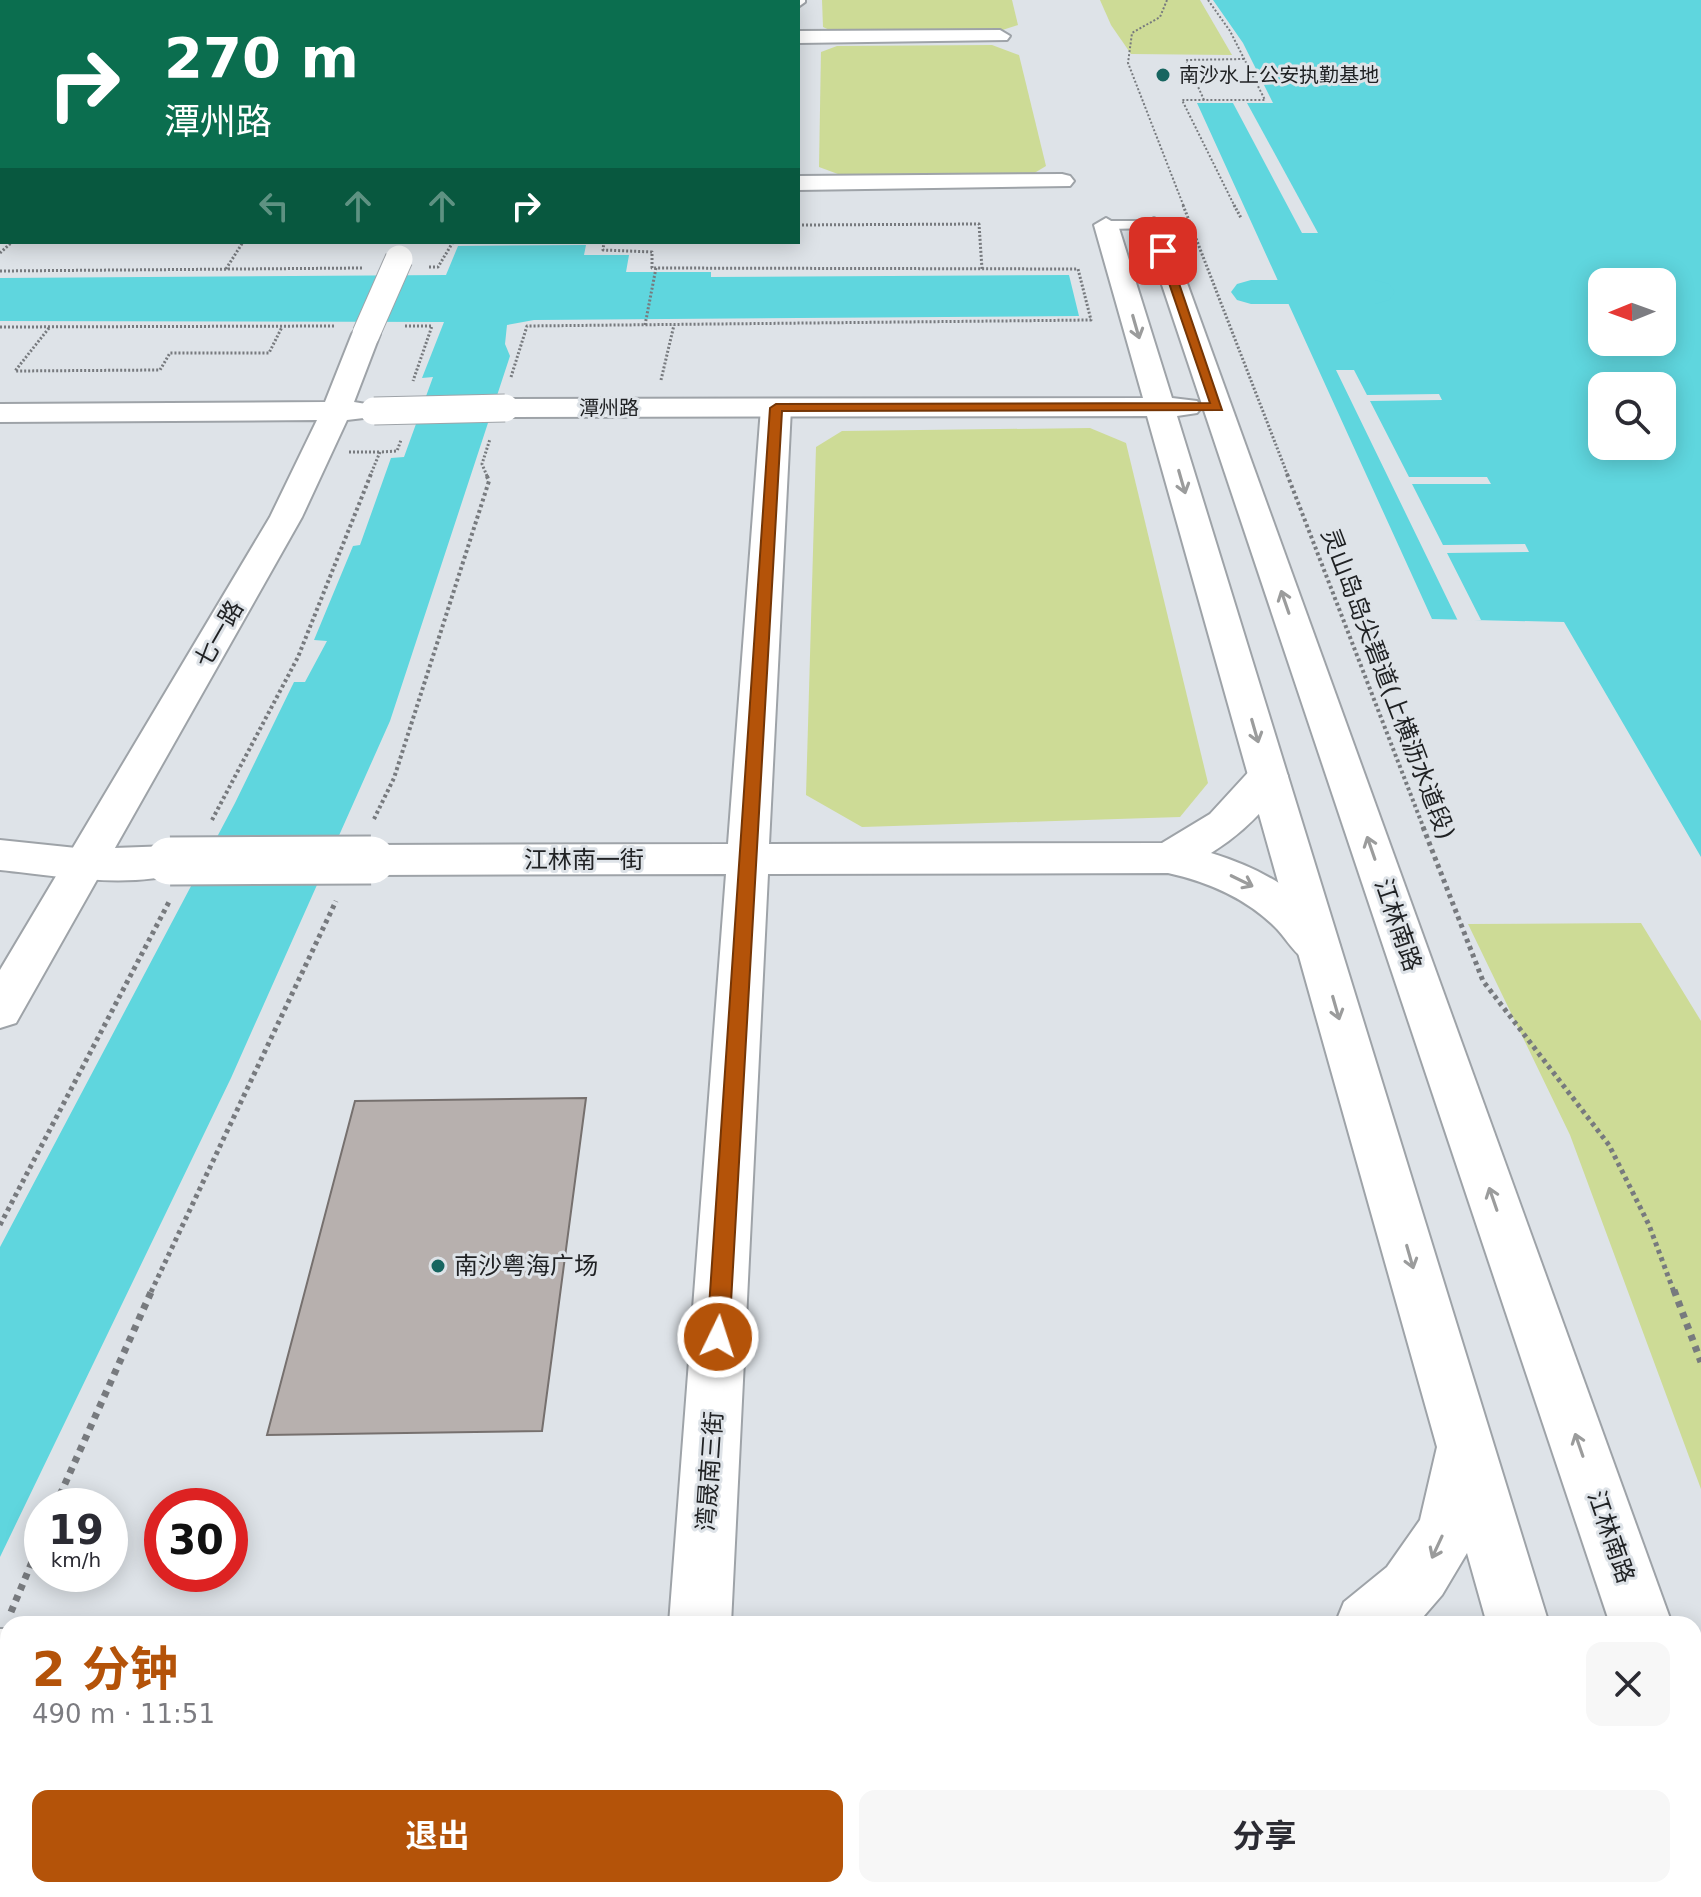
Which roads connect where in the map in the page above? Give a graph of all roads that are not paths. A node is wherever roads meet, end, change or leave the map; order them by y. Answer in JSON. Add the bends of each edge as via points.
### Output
{"nodes":[{"id":1,"x":1000,"y":36,"type":"dead end"},
{"id":2,"x":800,"y":37,"type":"edge"},
{"id":3,"x":1062,"y":181,"type":"dead end"},
{"id":4,"x":800,"y":183,"type":"edge"},
{"id":5,"x":1106,"y":225,"type":"joint"},
{"id":6,"x":1154,"y":225,"type":"joint"},
{"id":7,"x":402,"y":259,"type":"edge"},
{"id":8,"x":1160,"y":407,"type":"junction"},
{"id":9,"x":1217,"y":407,"type":"junction"},
{"id":10,"x":776,"y":408,"type":"junction"},
{"id":11,"x":336,"y":411,"type":"junction"},
{"id":12,"x":0,"y":413,"type":"edge"},
{"id":13,"x":1268,"y":776,"type":"junction"},
{"id":14,"x":0,"y":855,"type":"edge"},
{"id":15,"x":1168,"y":858,"type":"junction"},
{"id":16,"x":748,"y":859,"type":"junction"},
{"id":17,"x":86,"y":864,"type":"junction"},
{"id":18,"x":1318,"y":946,"type":"junction"},
{"id":19,"x":0,"y":1010,"type":"edge"},
{"id":20,"x":1465,"y":1446,"type":"junction"},
{"id":21,"x":701,"y":1616,"type":"edge"},
{"id":22,"x":1380,"y":1616,"type":"edge"},
{"id":23,"x":1516,"y":1616,"type":"edge"},
{"id":24,"x":1638,"y":1616,"type":"edge"}],
"edges":[{"from":1,"to":2,"type":"street"},
{"from":3,"to":4,"type":"street"},
{"from":5,"to":6,"type":"lane"},
{"from":5,"to":8,"type":"street","one_way":true},
{"from":6,"to":9,"type":"street","name":"江林南路"},
{"from":7,"to":11,"type":"street","name":"七一路","bridge":true},
{"from":8,"to":9,"type":"street","name":"潭州路"},
{"from":8,"to":10,"type":"street","name":"潭州路"},
{"from":8,"to":13,"type":"street","one_way":true},
{"from":24,"to":9,"type":"street","name":"江林南路","one_way":true},
{"from":10,"to":11,"type":"street","name":"潭州路","bridge":true,"via":[[655,408],[507,395]]},
{"from":10,"to":16,"type":"street","name":"湾晟南三街"},
{"from":11,"to":12,"type":"street","name":"潭州路"},
{"from":11,"to":17,"type":"street","name":"七一路","via":[[286,517]]},
{"from":13,"to":15,"type":"street","via":[[1218,831]]},
{"from":13,"to":18,"type":"street"},
{"from":14,"to":17,"type":"street","name":"江林南一街"},
{"from":15,"to":16,"type":"street","name":"江林南一街"},
{"from":15,"to":18,"type":"street","one_way":true,"via":[[1247,883],[1288,910]]},
{"from":16,"to":17,"type":"street","name":"江林南一街","bridge":true,"via":[[372,840],[170,861]]},
{"from":16,"to":21,"type":"street","name":"湾晟南三街"},
{"from":17,"to":19,"type":"street","name":"七一路"},
{"from":18,"to":20,"type":"street","one_way":true},
{"from":20,"to":22,"type":"street","one_way":true,"via":[[1455,1508],[1428,1565]]},
{"from":20,"to":23,"type":"street"}]}
